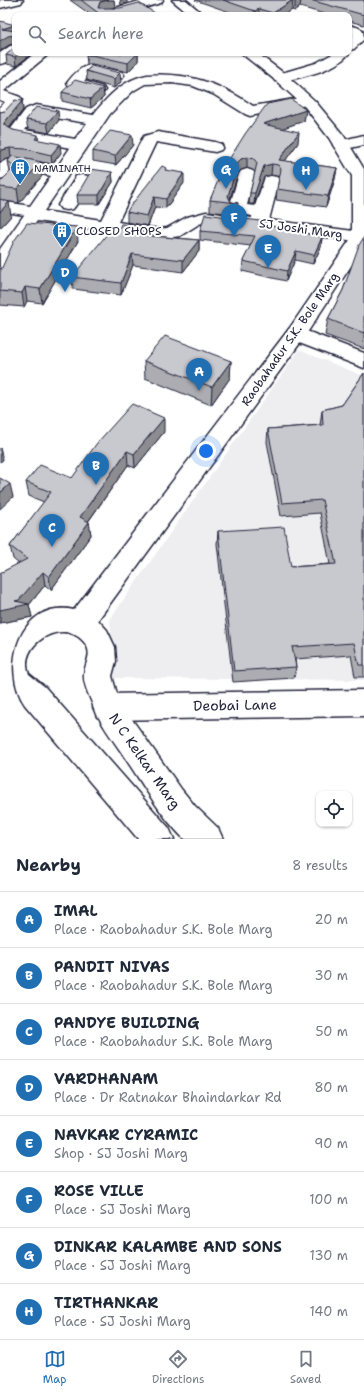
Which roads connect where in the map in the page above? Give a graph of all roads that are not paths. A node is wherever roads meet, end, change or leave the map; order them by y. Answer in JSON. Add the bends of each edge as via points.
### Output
{"nodes":[{"id":1,"x":17,"y":0,"type":"edge"},
{"id":2,"x":157,"y":0,"type":"edge"},
{"id":3,"x":178,"y":0,"type":"edge"},
{"id":4,"x":0,"y":4,"type":"edge"},
{"id":5,"x":116,"y":12,"type":"edge"},
{"id":6,"x":194,"y":12,"type":"edge"},
{"id":7,"x":352,"y":30,"type":"edge"},
{"id":8,"x":352,"y":43,"type":"edge"},
{"id":9,"x":12,"y":51,"type":"edge"},
{"id":10,"x":40,"y":56,"type":"edge"},
{"id":11,"x":252,"y":56,"type":"edge"},
{"id":12,"x":338,"y":56,"type":"edge"},
{"id":13,"x":0,"y":60,"type":"edge"},
{"id":14,"x":280,"y":78,"type":"junction"},
{"id":15,"x":141,"y":80,"type":"junction"},
{"id":16,"x":1,"y":88,"type":"edge"},
{"id":17,"x":119,"y":95,"type":"junction"},
{"id":18,"x":306,"y":101,"type":"junction"},
{"id":19,"x":0,"y":116,"type":"edge"},
{"id":20,"x":74,"y":116,"type":"junction"},
{"id":21,"x":98,"y":120,"type":"junction"},
{"id":22,"x":0,"y":138,"type":"edge"},
{"id":23,"x":54,"y":140,"type":"junction"},
{"id":24,"x":364,"y":140,"type":"edge"},
{"id":25,"x":341,"y":145,"type":"junction"},
{"id":26,"x":215,"y":147,"type":"dead end"},
{"id":27,"x":77,"y":149,"type":"junction"},
{"id":28,"x":56,"y":172,"type":"junction"},
{"id":29,"x":0,"y":174,"type":"edge"},
{"id":30,"x":244,"y":174,"type":"dead end"},
{"id":31,"x":82,"y":180,"type":"dead end"},
{"id":32,"x":271,"y":181,"type":"dead end"},
{"id":33,"x":112,"y":188,"type":"dead end"},
{"id":34,"x":67,"y":205,"type":"junction"},
{"id":35,"x":0,"y":206,"type":"edge"},
{"id":36,"x":32,"y":209,"type":"junction"},
{"id":37,"x":107,"y":216,"type":"junction"},
{"id":38,"x":244,"y":217,"type":"junction"},
{"id":39,"x":362,"y":226,"type":"edge"},
{"id":40,"x":6,"y":243,"type":"edge"},
{"id":41,"x":0,"y":262,"type":"edge"},
{"id":42,"x":296,"y":334,"type":"junction"},
{"id":43,"x":364,"y":361,"type":"edge"},
{"id":44,"x":80,"y":623,"type":"junction"},
{"id":45,"x":8,"y":649,"type":"edge"},
{"id":46,"x":17,"y":683,"type":"edge"},
{"id":47,"x":364,"y":703,"type":"edge"},
{"id":48,"x":107,"y":707,"type":"junction"},
{"id":49,"x":147,"y":835,"type":"edge"},
{"id":50,"x":207,"y":839,"type":"edge"}],
"edges":[{"from":1,"to":4,"type":"street"},
{"from":2,"to":5,"type":"street"},
{"from":3,"to":6,"type":"street"},
{"from":7,"to":8,"type":"street","via":[[360,36]]},
{"from":9,"to":13,"type":"street"},
{"from":10,"to":16,"type":"street"},
{"from":11,"to":14,"type":"street"},
{"from":12,"to":14,"type":"street","via":[[326,64]]},
{"from":14,"to":18,"type":"street"},
{"from":15,"to":17,"type":"street"},
{"from":15,"to":17,"type":"street","via":[[90,69],[74,83]]},
{"from":15,"to":18,"type":"street","via":[[167,78],[194,82],[214,88],[250,112]]},
{"from":16,"to":19,"type":"street","via":[[16,100]]},
{"from":17,"to":21,"type":"street"},
{"from":18,"to":25,"type":"street"},
{"from":20,"to":21,"type":"street"},
{"from":20,"to":23,"type":"street"},
{"from":20,"to":23,"type":"street","via":[[33,110],[15,133]]},
{"from":21,"to":27,"type":"street"},
{"from":22,"to":27,"type":"street"},
{"from":23,"to":27,"type":"street"},
{"from":24,"to":25,"type":"street"},
{"from":25,"to":39,"type":"street","via":[[360,176]]},
{"from":26,"to":37,"type":"street","via":[[150,139]]},
{"from":27,"to":28,"type":"street"},
{"from":28,"to":29,"type":"street","via":[[13,162]]},
{"from":28,"to":36,"type":"street"},
{"from":28,"to":36,"type":"street"},
{"from":30,"to":38,"type":"street","via":[[238,208]]},
{"from":31,"to":34,"type":"street"},
{"from":32,"to":38,"type":"street"},
{"from":33,"to":37,"type":"street"},
{"from":34,"to":36,"type":"street"},
{"from":34,"to":37,"type":"street","via":[[70,208]]},
{"from":35,"to":36,"type":"street"},
{"from":36,"to":37,"type":"street","name":"SJ Joshi Marg"},
{"from":36,"to":40,"type":"street"},
{"from":37,"to":38,"type":"street","name":"SJ Joshi Marg","via":[[168,234],[174,233],[199,217]]},
{"from":38,"to":39,"type":"street","name":"SJ Joshi Marg"},
{"from":39,"to":42,"type":"street","name":"Raobahadur S.K. Bole Marg"},
{"from":40,"to":41,"type":"street"},
{"from":42,"to":43,"type":"street"},
{"from":42,"to":44,"type":"street","name":"Raobahadur S.K. Bole Marg"},
{"from":44,"to":45,"type":"street","via":[[56,620],[43,623]]},
{"from":44,"to":48,"type":"street","name":"N C Kelkar Marg","via":[[98,639],[102,650],[102,663],[97,676]]},
{"from":45,"to":46,"type":"street","via":[[14,663]]},
{"from":46,"to":49,"type":"street"},
{"from":47,"to":48,"type":"street","name":"Deobai Lane"},
{"from":48,"to":50,"type":"street","name":"N C Kelkar Marg","via":[[178,809]]}]}
